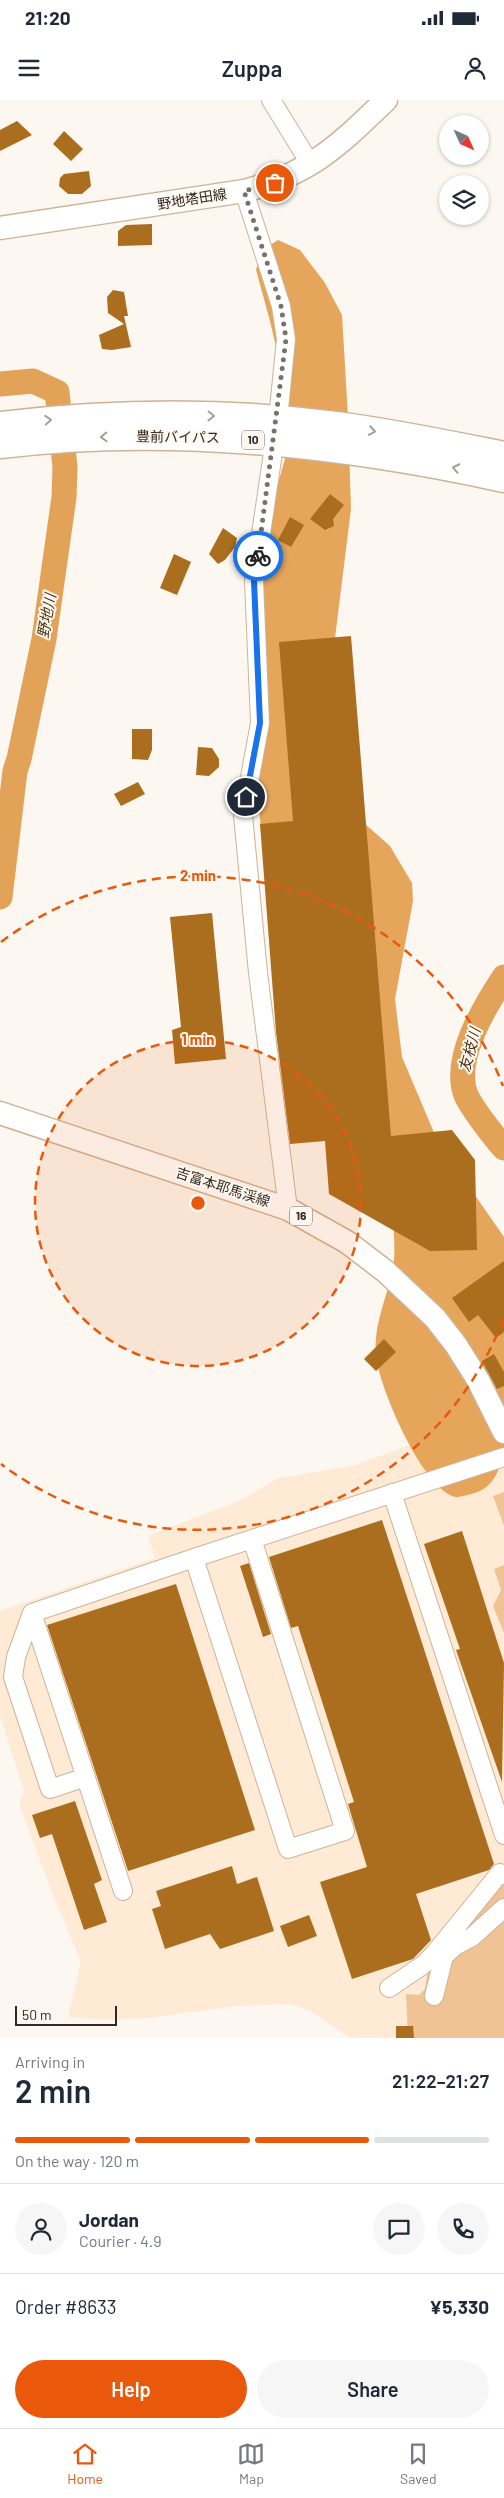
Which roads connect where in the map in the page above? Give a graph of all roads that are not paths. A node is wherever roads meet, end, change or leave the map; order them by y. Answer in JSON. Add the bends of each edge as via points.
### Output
{"nodes":[{"id":1,"x":271,"y":100,"type":"edge"},
{"id":2,"x":386,"y":100,"type":"edge"},
{"id":3,"x":311,"y":165,"type":"junction"},
{"id":4,"x":244,"y":191,"type":"junction"},
{"id":5,"x":0,"y":228,"type":"edge"},
{"id":6,"x":0,"y":425,"type":"edge"},
{"id":7,"x":276,"y":430,"type":"junction"},
{"id":8,"x":0,"y":445,"type":"edge"},
{"id":9,"x":504,"y":455,"type":"edge"},
{"id":10,"x":504,"y":479,"type":"edge"},
{"id":11,"x":8,"y":1116,"type":"edge"},
{"id":12,"x":288,"y":1209,"type":"junction"},
{"id":13,"x":504,"y":1432,"type":"edge"},
{"id":14,"x":504,"y":1457,"type":"edge"},
{"id":15,"x":392,"y":1493,"type":"junction"},
{"id":16,"x":252,"y":1539,"type":"junction"},
{"id":17,"x":194,"y":1558,"type":"junction"},
{"id":18,"x":32,"y":1613,"type":"junction"},
{"id":19,"x":86,"y":1777,"type":"junction"},
{"id":20,"x":504,"y":1835,"type":"edge"},
{"id":21,"x":504,"y":1875,"type":"edge"},
{"id":22,"x":123,"y":1891,"type":"dead end"},
{"id":23,"x":504,"y":1908,"type":"edge"},
{"id":24,"x":389,"y":1988,"type":"dead end"},
{"id":25,"x":434,"y":1996,"type":"dead end"}],
"edges":[{"from":1,"to":3,"type":"street"},
{"from":2,"to":3,"type":"main road","name":"野地塔田線","via":[[336,148]]},
{"from":3,"to":4,"type":"main road","name":"野地塔田線","via":[[275,183]]},
{"from":4,"to":5,"type":"main road","name":"野地塔田線"},
{"from":4,"to":7,"type":"street","via":[[281,306],[286,339]]},
{"from":6,"to":7,"type":"highway","name":"豊前バイパス","number":"10","one_way":true,"via":[[142,414]]},
{"from":7,"to":8,"type":"highway","name":"豊前バイパス","number":"10","one_way":true},
{"from":7,"to":9,"type":"highway","name":"豊前バイパス","number":"10","one_way":true,"via":[[337,425]]},
{"from":10,"to":7,"type":"highway","name":"豊前バイパス","number":"10","one_way":true},
{"from":7,"to":12,"type":"street","via":[[254,581],[260,723],[243,815],[258,973]]},
{"from":11,"to":12,"type":"main road","name":"吉富本耶馬渓線","number":"16"},
{"from":12,"to":13,"type":"main road","name":"吉富本耶馬渓線","number":"16","via":[[346,1242],[386,1271],[435,1318],[478,1380]]},
{"from":14,"to":15,"type":"street"},
{"from":15,"to":16,"type":"street"},
{"from":15,"to":20,"type":"street"},
{"from":16,"to":17,"type":"street"},
{"from":16,"to":17,"type":"street","via":[[345,1831],[288,1849]]},
{"from":17,"to":18,"type":"street"},
{"from":18,"to":19,"type":"street"},
{"from":18,"to":19,"type":"street","via":[[12,1677],[50,1789]]},
{"from":19,"to":22,"type":"street"},
{"from":21,"to":24,"type":"street","via":[[500,1873],[423,1966]]},
{"from":23,"to":25,"type":"street","via":[[472,1937],[444,1956]]}]}
